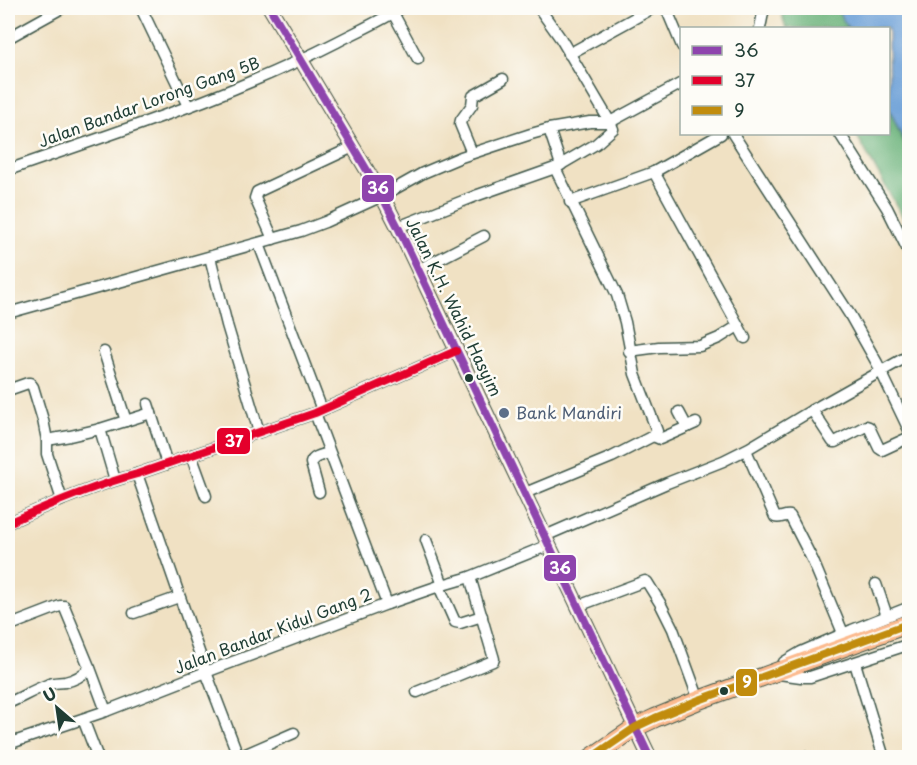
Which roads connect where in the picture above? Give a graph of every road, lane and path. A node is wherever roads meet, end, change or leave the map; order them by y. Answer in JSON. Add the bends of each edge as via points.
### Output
{"nodes":[{"id":1,"x":62,"y":8,"type":"edge"},
{"id":2,"x":141,"y":8,"type":"edge"},
{"id":3,"x":270,"y":8,"type":"edge"},
{"id":4,"x":539,"y":8,"type":"edge"},
{"id":5,"x":653,"y":8,"type":"edge"},
{"id":6,"x":666,"y":8,"type":"edge"},
{"id":7,"x":764,"y":8,"type":"edge"},
{"id":8,"x":391,"y":11,"type":"edge"},
{"id":9,"x":760,"y":27,"type":"edge"},
{"id":10,"x":8,"y":38,"type":"edge"},
{"id":11,"x":680,"y":43,"type":"edge"},
{"id":12,"x":569,"y":54,"type":"junction"},
{"id":13,"x":418,"y":59,"type":"dead end"},
{"id":14,"x":301,"y":60,"type":"junction"},
{"id":15,"x":503,"y":79,"type":"dead end"},
{"id":16,"x":680,"y":84,"type":"edge"},
{"id":17,"x":188,"y":106,"type":"junction"},
{"id":18,"x":609,"y":122,"type":"junction"},
{"id":19,"x":549,"y":129,"type":"junction"},
{"id":20,"x":719,"y":135,"type":"edge"},
{"id":21,"x":734,"y":135,"type":"edge"},
{"id":22,"x":841,"y":135,"type":"edge"},
{"id":23,"x":352,"y":147,"type":"junction"},
{"id":24,"x":472,"y":153,"type":"junction"},
{"id":25,"x":558,"y":166,"type":"junction"},
{"id":26,"x":8,"y":170,"type":"edge"},
{"id":27,"x":654,"y":172,"type":"junction"},
{"id":28,"x":382,"y":196,"type":"junction"},
{"id":29,"x":570,"y":202,"type":"junction"},
{"id":30,"x":398,"y":227,"type":"junction"},
{"id":31,"x":484,"y":236,"type":"dead end"},
{"id":32,"x":273,"y":239,"type":"junction"},
{"id":33,"x":259,"y":244,"type":"junction"},
{"id":34,"x":909,"y":254,"type":"edge"},
{"id":35,"x":210,"y":257,"type":"junction"},
{"id":36,"x":418,"y":270,"type":"junction"},
{"id":37,"x":8,"y":313,"type":"edge"},
{"id":38,"x":738,"y":326,"type":"junction"},
{"id":39,"x":745,"y":338,"type":"dead end"},
{"id":40,"x":456,"y":351,"type":"junction"},
{"id":41,"x":629,"y":351,"type":"junction"},
{"id":42,"x":104,"y":352,"type":"dead end"},
{"id":43,"x":909,"y":355,"type":"edge"},
{"id":44,"x":881,"y":371,"type":"junction"},
{"id":45,"x":8,"y":390,"type":"edge"},
{"id":46,"x":812,"y":410,"type":"junction"},
{"id":47,"x":318,"y":411,"type":"junction"},
{"id":48,"x":679,"y":412,"type":"dead end"},
{"id":49,"x":126,"y":421,"type":"junction"},
{"id":50,"x":100,"y":429,"type":"junction"},
{"id":51,"x":259,"y":432,"type":"junction"},
{"id":52,"x":909,"y":432,"type":"edge"},
{"id":53,"x":653,"y":436,"type":"junction"},
{"id":54,"x":909,"y":437,"type":"edge"},
{"id":55,"x":47,"y":440,"type":"junction"},
{"id":56,"x":746,"y":450,"type":"junction"},
{"id":57,"x":329,"y":453,"type":"junction"},
{"id":58,"x":191,"y":455,"type":"junction"},
{"id":59,"x":167,"y":464,"type":"junction"},
{"id":60,"x":137,"y":474,"type":"junction"},
{"id":61,"x":115,"y":480,"type":"junction"},
{"id":62,"x":319,"y":492,"type":"dead end"},
{"id":63,"x":525,"y":494,"type":"junction"},
{"id":64,"x":206,"y":496,"type":"dead end"},
{"id":65,"x":62,"y":500,"type":"junction"},
{"id":66,"x":8,"y":521,"type":"edge"},
{"id":67,"x":426,"y":540,"type":"dead end"},
{"id":68,"x":547,"y":541,"type":"junction"},
{"id":69,"x":470,"y":577,"type":"junction"},
{"id":70,"x":876,"y":584,"type":"dead end"},
{"id":71,"x":441,"y":585,"type":"junction"},
{"id":72,"x":179,"y":597,"type":"junction"},
{"id":73,"x":387,"y":604,"type":"junction"},
{"id":74,"x":578,"y":606,"type":"junction"},
{"id":75,"x":909,"y":607,"type":"edge"},
{"id":76,"x":134,"y":613,"type":"dead end"},
{"id":77,"x":482,"y":616,"type":"junction"},
{"id":78,"x":887,"y":616,"type":"junction"},
{"id":79,"x":909,"y":623,"type":"edge"},
{"id":80,"x":8,"y":626,"type":"edge"},
{"id":81,"x":843,"y":633,"type":"junction"},
{"id":82,"x":909,"y":644,"type":"edge"},
{"id":83,"x":855,"y":663,"type":"junction"},
{"id":84,"x":90,"y":669,"type":"junction"},
{"id":85,"x":206,"y":672,"type":"junction"},
{"id":86,"x":773,"y":673,"type":"junction"},
{"id":87,"x":417,"y":692,"type":"dead end"},
{"id":88,"x":699,"y":699,"type":"junction"},
{"id":89,"x":8,"y":703,"type":"edge"},
{"id":90,"x":106,"y":711,"type":"junction"},
{"id":91,"x":82,"y":719,"type":"junction"},
{"id":92,"x":636,"y":727,"type":"junction"},
{"id":93,"x":294,"y":733,"type":"dead end"},
{"id":94,"x":8,"y":744,"type":"edge"},
{"id":95,"x":239,"y":757,"type":"edge"},
{"id":96,"x":98,"y":758,"type":"edge"},
{"id":97,"x":591,"y":758,"type":"edge"},
{"id":98,"x":650,"y":758,"type":"edge"},
{"id":99,"x":884,"y":758,"type":"edge"}],
"edges":[{"from":1,"to":10,"type":"street"},
{"from":2,"to":17,"type":"street"},
{"from":3,"to":14,"type":"main road","name":"Jalan K.H. Wahid Hasyim"},
{"from":4,"to":12,"type":"street"},
{"from":5,"to":12,"type":"street"},
{"from":6,"to":11,"type":"street"},
{"from":7,"to":9,"type":"street"},
{"from":8,"to":13,"type":"street"},
{"from":8,"to":14,"type":"street","name":"Jalan Bandar Lorong Gang 5B"},
{"from":12,"to":18,"type":"street"},
{"from":14,"to":17,"type":"street","name":"Jalan Bandar Lorong Gang 5B"},
{"from":14,"to":23,"type":"main road","name":"Jalan K.H. Wahid Hasyim"},
{"from":15,"to":24,"type":"street","via":[[473,96],[472,106],[461,120]]},
{"from":16,"to":18,"type":"street"},
{"from":17,"to":26,"type":"street","name":"Jalan Bandar Lorong Gang 5B"},
{"from":18,"to":19,"type":"street"},
{"from":18,"to":25,"type":"street","via":[[613,129],[609,133]]},
{"from":19,"to":24,"type":"street"},
{"from":19,"to":25,"type":"street"},
{"from":20,"to":27,"type":"street"},
{"from":21,"to":44,"type":"street","via":[[850,315]]},
{"from":22,"to":34,"type":"street","via":[[887,208]]},
{"from":23,"to":28,"type":"main road","name":"Jalan K.H. Wahid Hasyim"},
{"from":23,"to":32,"type":"street","via":[[257,192],[255,198]]},
{"from":24,"to":28,"type":"street","via":[[423,172]]},
{"from":25,"to":29,"type":"street"},
{"from":25,"to":30,"type":"street"},
{"from":27,"to":29,"type":"street"},
{"from":27,"to":38,"type":"street"},
{"from":28,"to":30,"type":"main road","name":"Jalan K.H. Wahid Hasyim"},
{"from":28,"to":32,"type":"street","via":[[325,222]]},
{"from":29,"to":41,"type":"street","via":[[616,295]]},
{"from":30,"to":36,"type":"main road","name":"Jalan K.H. Wahid Hasyim"},
{"from":31,"to":36,"type":"street"},
{"from":32,"to":33,"type":"street"},
{"from":33,"to":35,"type":"street"},
{"from":33,"to":47,"type":"street"},
{"from":35,"to":37,"type":"street"},
{"from":35,"to":51,"type":"street"},
{"from":36,"to":40,"type":"main road","name":"Jalan K.H. Wahid Hasyim"},
{"from":38,"to":39,"type":"street"},
{"from":38,"to":41,"type":"street","via":[[700,346]]},
{"from":40,"to":47,"type":"street"},
{"from":40,"to":63,"type":"main road","name":"Jalan K.H. Wahid Hasyim"},
{"from":41,"to":53,"type":"street","via":[[657,431]]},
{"from":42,"to":49,"type":"street"},
{"from":43,"to":44,"type":"street","name":"Jalan Bandar Kidul Gang 2"},
{"from":44,"to":46,"type":"street","name":"Jalan Bandar Kidul Gang 2"},
{"from":44,"to":52,"type":"street"},
{"from":45,"to":55,"type":"street","via":[[32,385]]},
{"from":46,"to":54,"type":"street","via":[[835,442],[866,426],[882,450]]},
{"from":46,"to":56,"type":"street","name":"Jalan Bandar Kidul Gang 2"},
{"from":47,"to":51,"type":"street"},
{"from":47,"to":57,"type":"street"},
{"from":48,"to":53,"type":"street","via":[[691,425],[659,439]]},
{"from":49,"to":50,"type":"street"},
{"from":49,"to":59,"type":"street","via":[[150,409]]},
{"from":50,"to":55,"type":"street"},
{"from":50,"to":61,"type":"street"},
{"from":51,"to":58,"type":"street"},
{"from":53,"to":63,"type":"street"},
{"from":55,"to":65,"type":"street","via":[[47,454]]},
{"from":56,"to":68,"type":"street","name":"Jalan Bandar Kidul Gang 2"},
{"from":56,"to":81,"type":"street","via":[[775,518],[790,516]]},
{"from":57,"to":62,"type":"street","via":[[311,463]]},
{"from":57,"to":73,"type":"street"},
{"from":58,"to":59,"type":"street"},
{"from":58,"to":64,"type":"street"},
{"from":59,"to":60,"type":"street"},
{"from":60,"to":61,"type":"street"},
{"from":60,"to":72,"type":"street"},
{"from":61,"to":65,"type":"street"},
{"from":63,"to":68,"type":"main road","name":"Jalan K.H. Wahid Hasyim"},
{"from":65,"to":66,"type":"street"},
{"from":67,"to":71,"type":"street"},
{"from":68,"to":69,"type":"street","name":"Jalan Bandar Kidul Gang 2"},
{"from":68,"to":74,"type":"main road","name":"Jalan K.H. Wahid Hasyim"},
{"from":69,"to":71,"type":"street","name":"Jalan Bandar Kidul Gang 2"},
{"from":69,"to":77,"type":"street"},
{"from":70,"to":78,"type":"street"},
{"from":71,"to":73,"type":"street","name":"Jalan Bandar Kidul Gang 2"},
{"from":71,"to":77,"type":"street","via":[[455,622]]},
{"from":72,"to":76,"type":"street"},
{"from":72,"to":85,"type":"street"},
{"from":73,"to":85,"type":"street","name":"Jalan Bandar Kidul Gang 2"},
{"from":74,"to":88,"type":"street","via":[[647,582],[673,629]]},
{"from":74,"to":92,"type":"main road","name":"Jalan K.H. Wahid Hasyim"},
{"from":75,"to":78,"type":"street"},
{"from":77,"to":87,"type":"street","via":[[493,662]]},
{"from":78,"to":81,"type":"street"},
{"from":79,"to":86,"type":"highway"},
{"from":80,"to":84,"type":"street","via":[[64,606]]},
{"from":81,"to":86,"type":"street","via":[[785,661]]},
{"from":82,"to":83,"type":"street"},
{"from":83,"to":86,"type":"street","via":[[810,677]]},
{"from":83,"to":99,"type":"street"},
{"from":84,"to":89,"type":"street","via":[[79,677],[39,687]]},
{"from":84,"to":90,"type":"street"},
{"from":85,"to":90,"type":"street","name":"Jalan Bandar Kidul Gang 2"},
{"from":85,"to":95,"type":"street"},
{"from":86,"to":88,"type":"highway"},
{"from":88,"to":92,"type":"highway"},
{"from":90,"to":91,"type":"street","name":"Jalan Bandar Kidul Gang 2"},
{"from":91,"to":94,"type":"street","name":"Jalan Bandar Kidul Gang 2"},
{"from":91,"to":96,"type":"street"},
{"from":92,"to":97,"type":"highway"},
{"from":92,"to":98,"type":"main road","name":"Jalan K.H. Wahid Hasyim"},
{"from":93,"to":95,"type":"street"}]}
